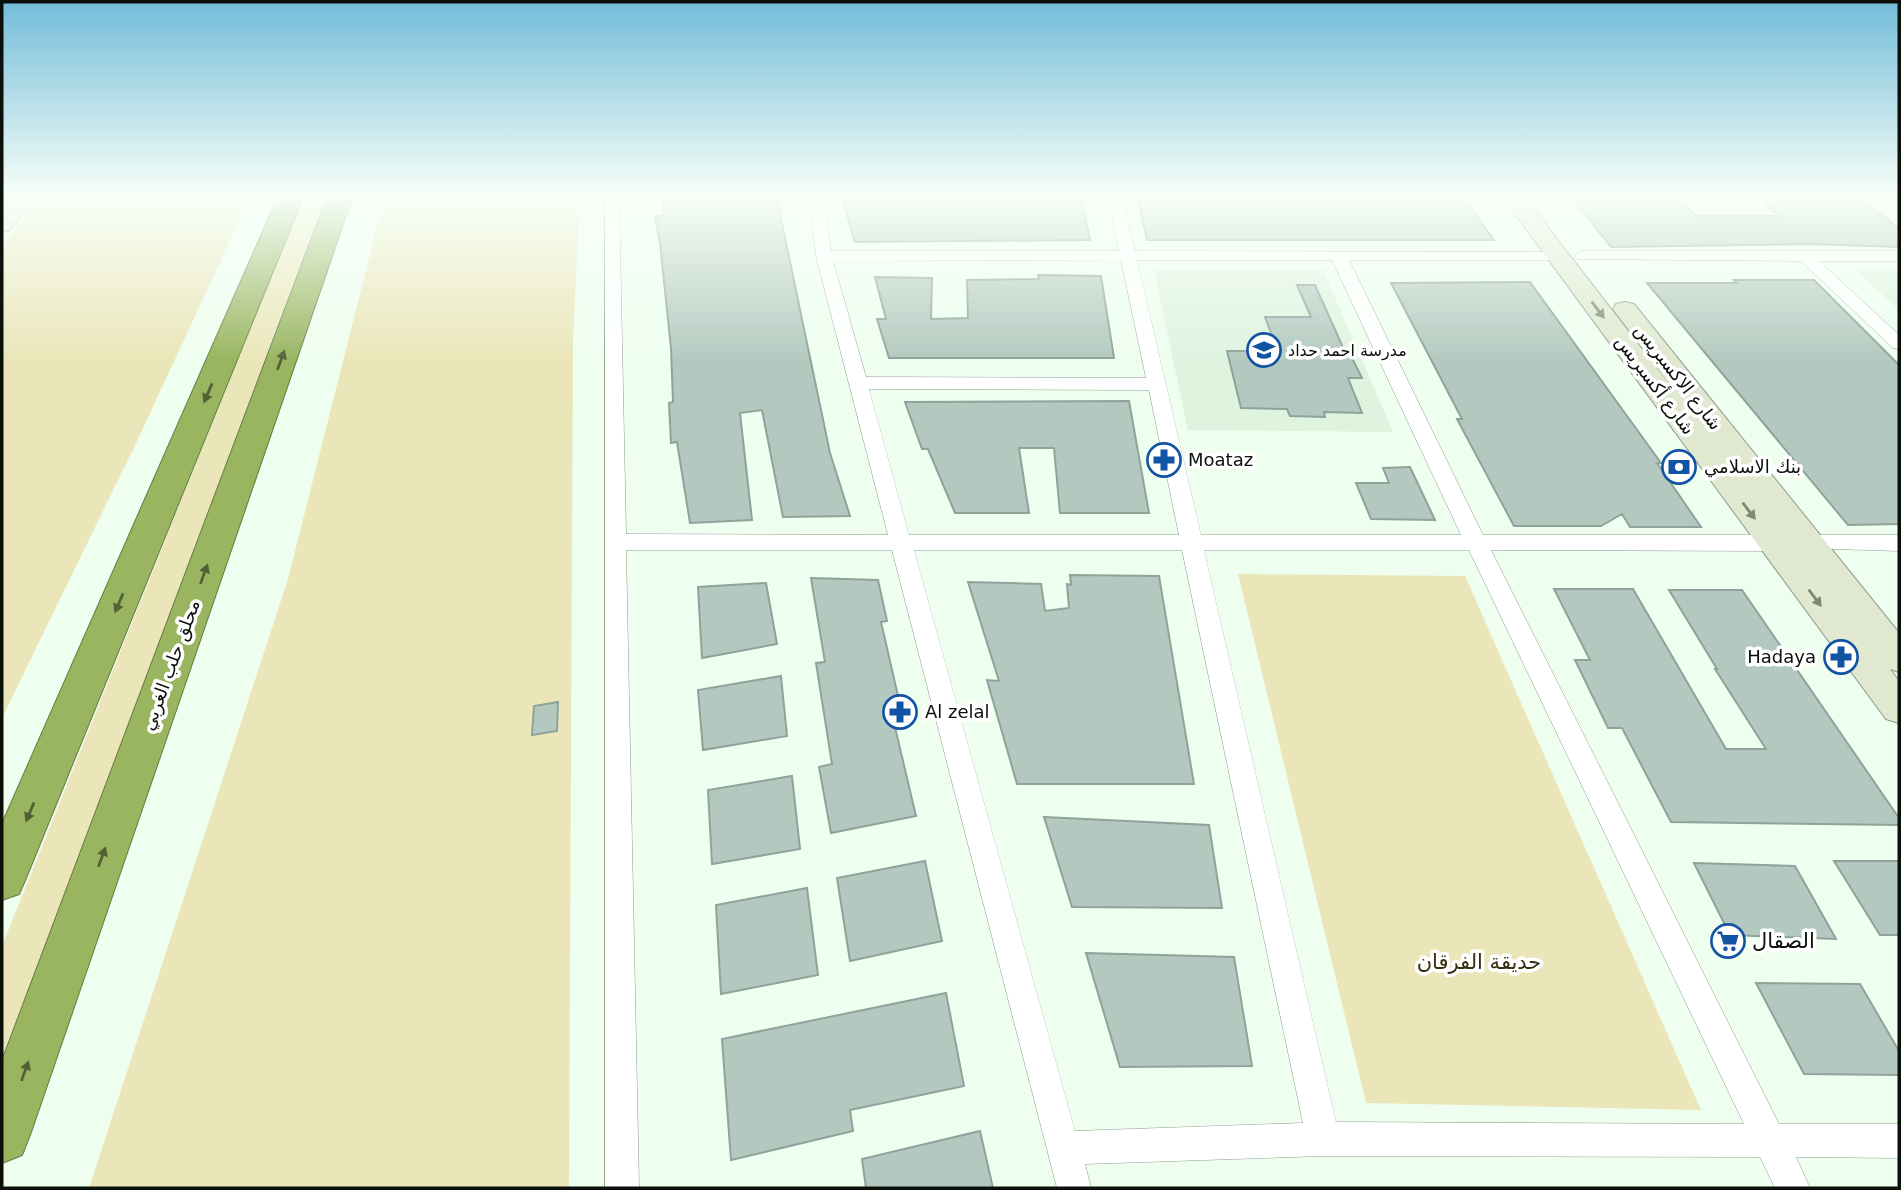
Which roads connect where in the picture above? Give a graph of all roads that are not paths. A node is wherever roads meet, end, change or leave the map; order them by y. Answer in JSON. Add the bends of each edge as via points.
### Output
{"nodes":[{"id":1,"x":268,"y":251,"type":"edge"},
{"id":2,"x":321,"y":251,"type":"edge"},
{"id":3,"x":612,"y":251,"type":"edge"},
{"id":4,"x":823,"y":251,"type":"edge"},
{"id":5,"x":1127,"y":251,"type":"edge"},
{"id":6,"x":1565,"y":251,"type":"edge"},
{"id":7,"x":1567,"y":251,"type":"edge"},
{"id":8,"x":1338,"y":255,"type":"junction"},
{"id":9,"x":824,"y":256,"type":"junction"},
{"id":10,"x":1128,"y":256,"type":"junction"},
{"id":11,"x":1570,"y":256,"type":"junction"},
{"id":12,"x":1806,"y":257,"type":"junction"},
{"id":13,"x":1899,"y":257,"type":"edge"},
{"id":14,"x":1899,"y":344,"type":"edge"},
{"id":15,"x":858,"y":383,"type":"junction"},
{"id":16,"x":1157,"y":384,"type":"junction"},
{"id":17,"x":614,"y":542,"type":"junction"},
{"id":18,"x":902,"y":542,"type":"junction"},
{"id":19,"x":1192,"y":543,"type":"junction"},
{"id":20,"x":1476,"y":543,"type":"junction"},
{"id":21,"x":1774,"y":543,"type":"junction"},
{"id":22,"x":1809,"y":543,"type":"junction"},
{"id":23,"x":1899,"y":543,"type":"edge"},
{"id":24,"x":1899,"y":658,"type":"edge"},
{"id":25,"x":1899,"y":708,"type":"edge"},
{"id":26,"x":2,"y":878,"type":"edge"},
{"id":27,"x":2,"y":1135,"type":"edge"},
{"id":28,"x":1323,"y":1139,"type":"junction"},
{"id":29,"x":1899,"y":1140,"type":"edge"},
{"id":30,"x":1770,"y":1141,"type":"junction"},
{"id":31,"x":1063,"y":1149,"type":"junction"},
{"id":32,"x":622,"y":1188,"type":"edge"},
{"id":33,"x":1074,"y":1188,"type":"edge"},
{"id":34,"x":1793,"y":1188,"type":"edge"}],
"edges":[{"from":1,"to":26,"type":"highway","one_way":true},
{"from":27,"to":2,"type":"highway","name":"محلق حلب الغربي","one_way":true},
{"from":3,"to":17,"type":"street"},
{"from":4,"to":9,"type":"street"},
{"from":5,"to":10,"type":"street"},
{"from":6,"to":11,"type":"street","name":"شارع أكسبريس"},
{"from":7,"to":11,"type":"street","name":"شارع الاكسبريس"},
{"from":8,"to":10,"type":"street"},
{"from":8,"to":11,"type":"street"},
{"from":8,"to":20,"type":"street"},
{"from":9,"to":10,"type":"street"},
{"from":9,"to":15,"type":"street"},
{"from":10,"to":16,"type":"street"},
{"from":11,"to":12,"type":"street"},
{"from":11,"to":21,"type":"street","name":"شارع أكسبريس","one_way":true},
{"from":11,"to":22,"type":"street","name":"شارع الاكسبريس"},
{"from":12,"to":13,"type":"street"},
{"from":12,"to":14,"type":"street"},
{"from":15,"to":16,"type":"street"},
{"from":15,"to":18,"type":"street"},
{"from":16,"to":19,"type":"street"},
{"from":17,"to":18,"type":"street"},
{"from":17,"to":32,"type":"street"},
{"from":18,"to":19,"type":"street"},
{"from":18,"to":31,"type":"street"},
{"from":19,"to":20,"type":"street"},
{"from":19,"to":28,"type":"street"},
{"from":20,"to":21,"type":"street"},
{"from":20,"to":30,"type":"street"},
{"from":21,"to":25,"type":"street","name":"شارع أكسبريس","one_way":true},
{"from":22,"to":23,"type":"street"},
{"from":22,"to":24,"type":"street","name":"شارع الاكسبريس"},
{"from":28,"to":30,"type":"street"},
{"from":28,"to":31,"type":"street"},
{"from":29,"to":30,"type":"street"},
{"from":30,"to":34,"type":"street"},
{"from":31,"to":33,"type":"street"}]}
